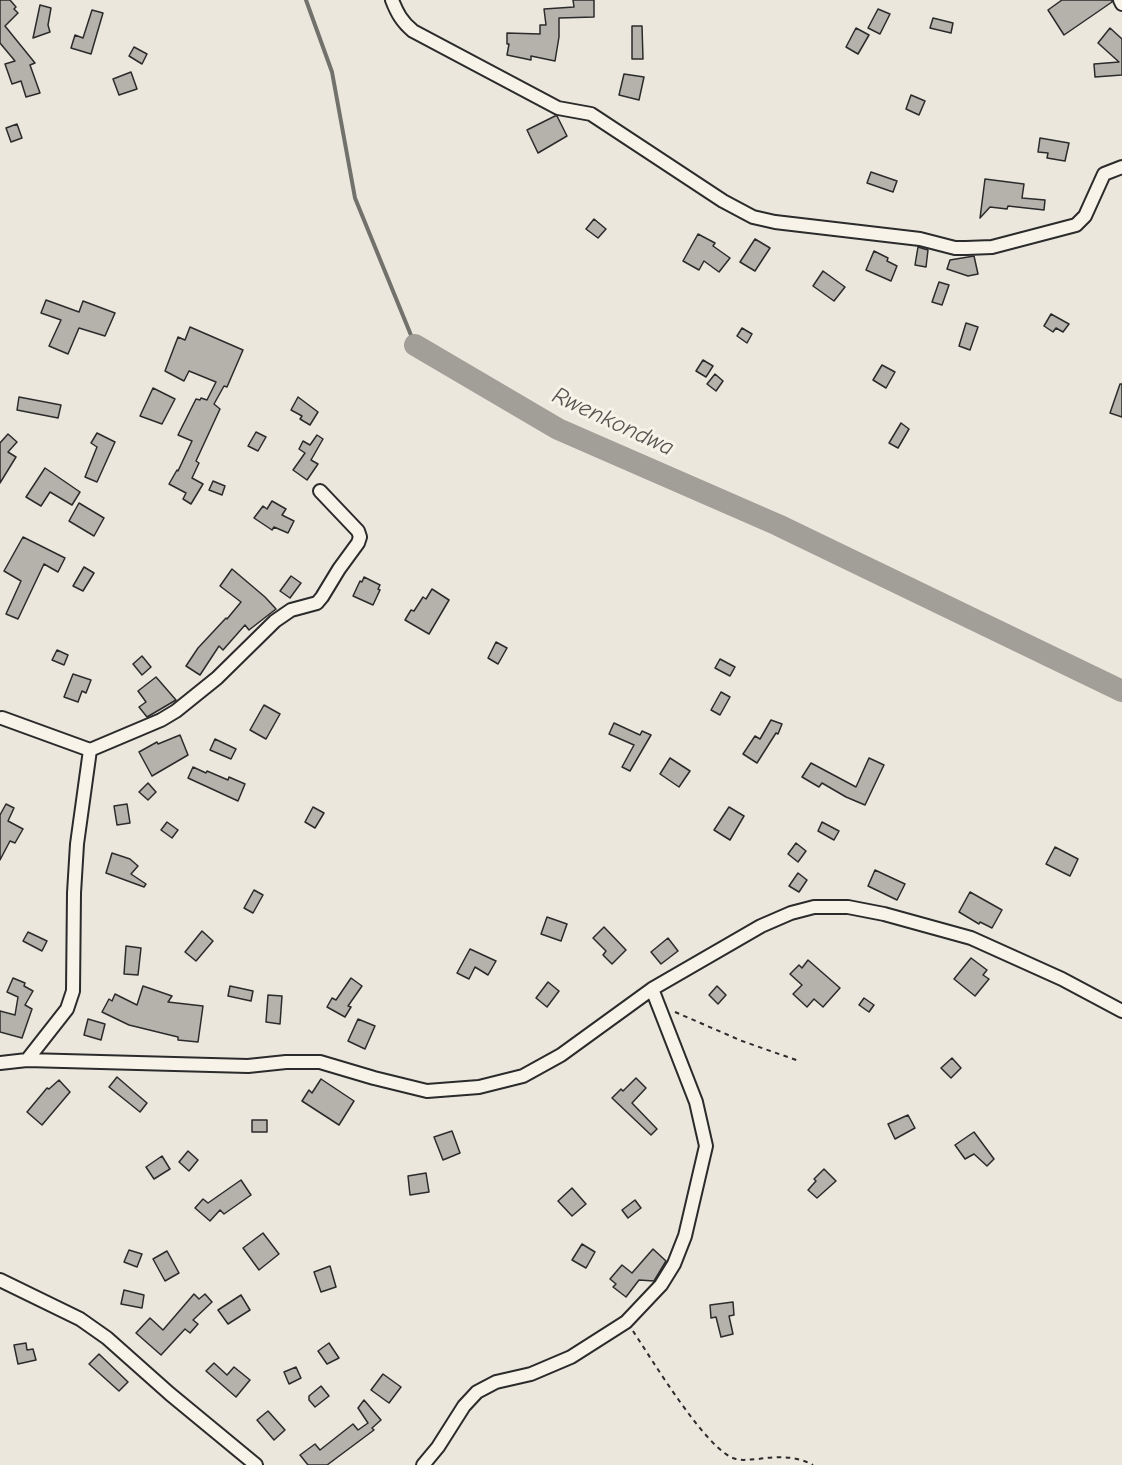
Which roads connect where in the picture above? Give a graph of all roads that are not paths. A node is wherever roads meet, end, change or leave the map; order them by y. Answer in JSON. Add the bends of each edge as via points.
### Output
{"nodes":[{"id":1,"x":392,"y":0,"type":"edge"},
{"id":2,"x":1120,"y":0,"type":"edge"},
{"id":3,"x":1122,"y":4,"type":"edge"},
{"id":4,"x":1122,"y":167,"type":"edge"},
{"id":5,"x":320,"y":491,"type":"dead end"},
{"id":6,"x":2,"y":718,"type":"dead end"},
{"id":7,"x":90,"y":750,"type":"junction"},
{"id":8,"x":652,"y":989,"type":"junction"},
{"id":9,"x":1122,"y":1011,"type":"edge"},
{"id":10,"x":27,"y":1060,"type":"junction"},
{"id":11,"x":0,"y":1063,"type":"edge"},
{"id":12,"x":0,"y":1280,"type":"edge"},
{"id":13,"x":256,"y":1465,"type":"edge"},
{"id":14,"x":423,"y":1465,"type":"edge"}],
"edges":[{"from":1,"to":4,"type":"street","via":[[404,24],[413,31],[558,108],[591,114],[753,217],[920,239],[955,248],[992,247],[1076,225],[1085,216],[1104,174]]},
{"from":2,"to":3,"type":"street"},
{"from":5,"to":7,"type":"street","via":[[360,537],[322,597],[275,621],[217,678],[176,711]]},
{"from":6,"to":7,"type":"street"},
{"from":7,"to":10,"type":"street","via":[[76,864],[73,991],[67,1009]]},
{"from":8,"to":9,"type":"street","via":[[791,912],[848,907],[971,938]]},
{"from":8,"to":10,"type":"street","via":[[561,1055],[523,1076],[479,1087],[427,1090],[320,1062],[248,1066]]},
{"from":8,"to":14,"type":"street","via":[[696,1102],[706,1146],[685,1236],[674,1264],[661,1285],[626,1322],[571,1358],[477,1392]]},
{"from":10,"to":11,"type":"street"},
{"from":12,"to":13,"type":"street","via":[[80,1319],[108,1338]]}]}
